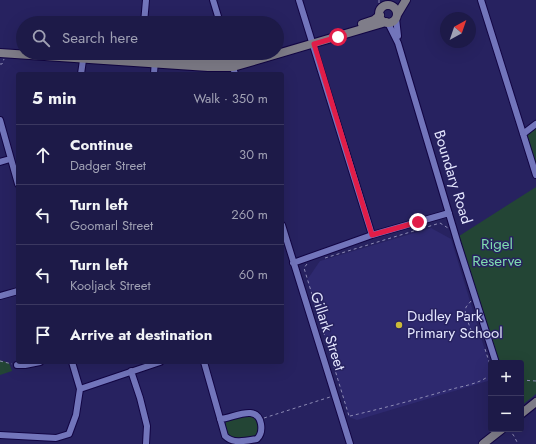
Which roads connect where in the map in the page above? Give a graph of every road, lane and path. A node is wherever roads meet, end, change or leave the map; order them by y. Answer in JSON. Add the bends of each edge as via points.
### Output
{"nodes":[{"id":1,"x":146,"y":0,"type":"edge"},
{"id":2,"x":213,"y":0,"type":"edge"},
{"id":3,"x":299,"y":0,"type":"edge"},
{"id":4,"x":400,"y":0,"type":"edge"},
{"id":5,"x":406,"y":0,"type":"edge"},
{"id":6,"x":481,"y":0,"type":"edge"},
{"id":7,"x":386,"y":6,"type":"edge"},
{"id":8,"x":145,"y":16,"type":"edge"},
{"id":9,"x":218,"y":16,"type":"edge"},
{"id":10,"x":396,"y":17,"type":"junction"},
{"id":11,"x":387,"y":22,"type":"junction"},
{"id":12,"x":313,"y":42,"type":"junction"},
{"id":13,"x":398,"y":44,"type":"junction"},
{"id":14,"x":284,"y":48,"type":"edge"},
{"id":15,"x":0,"y":49,"type":"edge"},
{"id":16,"x":16,"y":49,"type":"edge"},
{"id":17,"x":16,"y":50,"type":"edge"},
{"id":18,"x":284,"y":51,"type":"edge"},
{"id":19,"x":83,"y":60,"type":"edge"},
{"id":20,"x":143,"y":60,"type":"edge"},
{"id":21,"x":251,"y":60,"type":"edge"},
{"id":22,"x":258,"y":60,"type":"edge"},
{"id":23,"x":155,"y":61,"type":"junction"},
{"id":24,"x":233,"y":68,"type":"edge"},
{"id":25,"x":82,"y":72,"type":"edge"},
{"id":26,"x":154,"y":72,"type":"edge"},
{"id":27,"x":0,"y":120,"type":"edge"},
{"id":28,"x":536,"y":124,"type":"edge"},
{"id":29,"x":523,"y":134,"type":"junction"},
{"id":30,"x":10,"y":159,"type":"junction"},
{"id":31,"x":0,"y":162,"type":"edge"},
{"id":32,"x":536,"y":175,"type":"edge"},
{"id":33,"x":16,"y":178,"type":"edge"},
{"id":34,"x":449,"y":213,"type":"junction"},
{"id":35,"x":450,"y":230,"type":"dead end"},
{"id":36,"x":284,"y":232,"type":"edge"},
{"id":37,"x":372,"y":235,"type":"junction"},
{"id":38,"x":324,"y":258,"type":"dead end"},
{"id":39,"x":310,"y":262,"type":"dead end"},
{"id":40,"x":293,"y":263,"type":"junction"},
{"id":41,"x":16,"y":292,"type":"edge"},
{"id":42,"x":0,"y":296,"type":"edge"},
{"id":43,"x":471,"y":301,"type":"dead end"},
{"id":44,"x":482,"y":339,"type":"dead end"},
{"id":45,"x":484,"y":345,"type":"dead end"},
{"id":46,"x":489,"y":360,"type":"edge"},
{"id":47,"x":495,"y":360,"type":"edge"},
{"id":48,"x":0,"y":361,"type":"edge"},
{"id":49,"x":30,"y":364,"type":"edge"},
{"id":50,"x":73,"y":364,"type":"edge"},
{"id":51,"x":154,"y":364,"type":"edge"},
{"id":52,"x":205,"y":364,"type":"edge"},
{"id":53,"x":17,"y":365,"type":"joint"},
{"id":54,"x":131,"y":371,"type":"junction"},
{"id":55,"x":488,"y":377,"type":"edge"},
{"id":56,"x":524,"y":380,"type":"edge"},
{"id":57,"x":536,"y":381,"type":"edge"},
{"id":58,"x":80,"y":389,"type":"junction"},
{"id":59,"x":335,"y":395,"type":"junction"},
{"id":60,"x":536,"y":402,"type":"edge"},
{"id":61,"x":524,"y":412,"type":"edge"},
{"id":62,"x":350,"y":416,"type":"junction"},
{"id":63,"x":342,"y":418,"type":"junction"},
{"id":64,"x":220,"y":419,"type":"junction"},
{"id":65,"x":260,"y":420,"type":"junction"},
{"id":66,"x":498,"y":432,"type":"edge"},
{"id":67,"x":511,"y":432,"type":"edge"},
{"id":68,"x":0,"y":435,"type":"edge"},
{"id":69,"x":146,"y":444,"type":"edge"},
{"id":70,"x":350,"y":444,"type":"edge"},
{"id":71,"x":483,"y":444,"type":"edge"},
{"id":72,"x":518,"y":444,"type":"edge"}],
"edges":[{"from":1,"to":8,"type":"street"},
{"from":2,"to":9,"type":"street"},
{"from":3,"to":12,"type":"street"},
{"from":4,"to":7,"type":"street"},
{"from":5,"to":10,"type":"street"},
{"from":6,"to":29,"type":"street"},
{"from":7,"to":10,"type":"street","via":[[396,10]]},
{"from":7,"to":11,"type":"street","via":[[382,20]]},
{"from":7,"to":12,"type":"street","via":[[374,20]]},
{"from":10,"to":11,"type":"street","via":[[393,21]]},
{"from":10,"to":13,"type":"street","name":"Boundary Road"},
{"from":11,"to":12,"type":"street"},
{"from":11,"to":13,"type":"street","name":"Boundary Road"},
{"from":12,"to":14,"type":"street"},
{"from":12,"to":18,"type":"street"},
{"from":12,"to":37,"type":"street"},
{"from":13,"to":34,"type":"street","name":"Boundary Road"},
{"from":15,"to":16,"type":"street"},
{"from":15,"to":17,"type":"street"},
{"from":19,"to":25,"type":"street"},
{"from":20,"to":23,"type":"street"},
{"from":21,"to":24,"type":"street"},
{"from":22,"to":24,"type":"street"},
{"from":23,"to":24,"type":"street","via":[[221,62]]},
{"from":23,"to":26,"type":"street"},
{"from":27,"to":30,"type":"street"},
{"from":28,"to":29,"type":"street"},
{"from":29,"to":32,"type":"street"},
{"from":30,"to":31,"type":"street"},
{"from":30,"to":33,"type":"street"},
{"from":34,"to":37,"type":"street"},
{"from":34,"to":47,"type":"street","name":"Boundary Road"},
{"from":35,"to":38,"type":"path","via":[[440,223]]},
{"from":36,"to":40,"type":"street","name":"Gillark Street"},
{"from":37,"to":40,"type":"street"},
{"from":39,"to":62,"type":"path","via":[[304,268]]},
{"from":40,"to":59,"type":"street","name":"Gillark Street"},
{"from":41,"to":42,"type":"street"},
{"from":43,"to":44,"type":"path","via":[[466,307],[465,314],[471,330]]},
{"from":45,"to":46,"type":"path"},
{"from":48,"to":53,"type":"path"},
{"from":49,"to":53,"type":"street"},
{"from":50,"to":58,"type":"street"},
{"from":51,"to":54,"type":"street"},
{"from":52,"to":64,"type":"street"},
{"from":54,"to":58,"type":"street"},
{"from":54,"to":69,"type":"street","via":[[147,426]]},
{"from":55,"to":62,"type":"path","via":[[407,402]]},
{"from":56,"to":57,"type":"path"},
{"from":58,"to":68,"type":"street","via":[[76,415],[69,434],[56,438]]},
{"from":59,"to":63,"type":"street","name":"Gillark Street"},
{"from":59,"to":65,"type":"path"},
{"from":60,"to":61,"type":"street"},
{"from":62,"to":63,"type":"path"},
{"from":63,"to":70,"type":"street","name":"Gillark Street"},
{"from":64,"to":65,"type":"street","via":[[249,412]]},
{"from":64,"to":65,"type":"street","via":[[225,436],[236,442],[257,439],[261,430]]},
{"from":66,"to":71,"type":"street"},
{"from":67,"to":72,"type":"path"}]}
